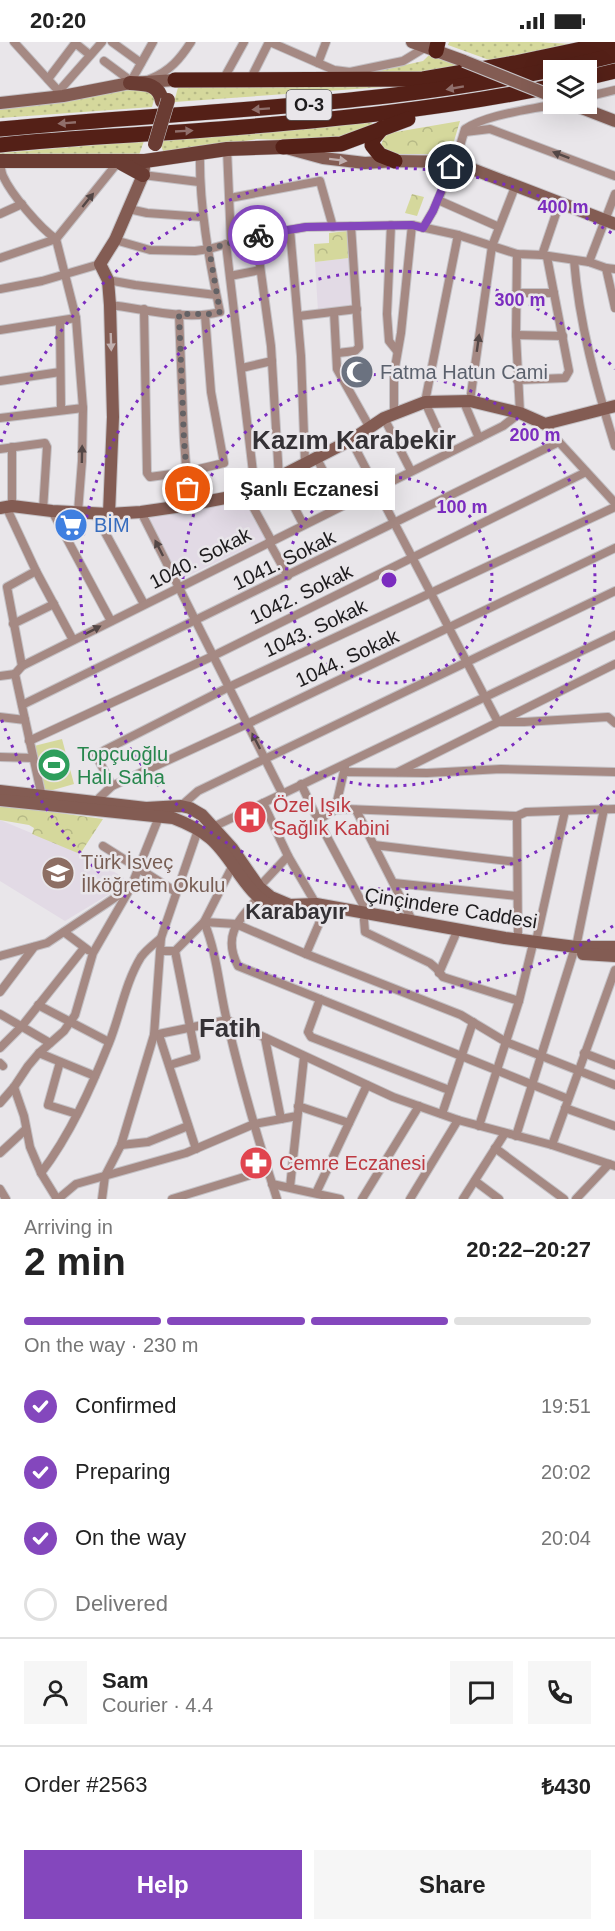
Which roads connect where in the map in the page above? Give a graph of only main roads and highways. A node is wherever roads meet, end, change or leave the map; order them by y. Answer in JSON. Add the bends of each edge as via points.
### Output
{"nodes":[{"id":1,"x":412,"y":42,"type":"edge"},
{"id":2,"x":615,"y":42,"type":"edge"},
{"id":3,"x":433,"y":47,"type":"edge"},
{"id":4,"x":615,"y":55,"type":"edge"},
{"id":5,"x":615,"y":71,"type":"edge"},
{"id":6,"x":597,"y":75,"type":"edge"},
{"id":7,"x":175,"y":80,"type":"junction"},
{"id":8,"x":135,"y":82,"type":"junction"},
{"id":9,"x":543,"y":88,"type":"edge"},
{"id":10,"x":543,"y":93,"type":"edge"},
{"id":11,"x":165,"y":100,"type":"junction"},
{"id":12,"x":480,"y":100,"type":"junction"},
{"id":13,"x":0,"y":103,"type":"edge"},
{"id":14,"x":597,"y":112,"type":"edge"},
{"id":15,"x":615,"y":121,"type":"edge"},
{"id":16,"x":384,"y":126,"type":"junction"},
{"id":17,"x":0,"y":129,"type":"edge"},
{"id":18,"x":152,"y":144,"type":"junction"},
{"id":19,"x":0,"y":145,"type":"edge"},
{"id":20,"x":283,"y":147,"type":"junction"},
{"id":21,"x":163,"y":160,"type":"junction"},
{"id":22,"x":0,"y":161,"type":"edge"},
{"id":23,"x":394,"y":161,"type":"junction"},
{"id":24,"x":144,"y":168,"type":"junction"},
{"id":25,"x":610,"y":222,"type":"edge"},
{"id":26,"x":609,"y":408,"type":"edge"},
{"id":27,"x":6,"y":507,"type":"edge"},
{"id":28,"x":109,"y":514,"type":"junction"},
{"id":29,"x":0,"y":791,"type":"edge"},
{"id":30,"x":0,"y":800,"type":"edge"},
{"id":31,"x":259,"y":892,"type":"junction"},
{"id":32,"x":366,"y":917,"type":"junction"},
{"id":33,"x":534,"y":945,"type":"junction"},
{"id":34,"x":615,"y":948,"type":"edge"}],
"edges":[{"from":1,"to":3,"type":"main road"},
{"from":2,"to":7,"type":"highway","via":[[423,79]]},
{"from":3,"to":10,"type":"main road","bridge":true},
{"from":4,"to":17,"type":"highway","number":"O-3","one_way":true,"via":[[523,76],[382,98]]},
{"from":5,"to":6,"type":"highway"},
{"from":7,"to":8,"type":"main road"},
{"from":7,"to":11,"type":"main road"},
{"from":8,"to":11,"type":"main road","via":[[152,85]]},
{"from":8,"to":13,"type":"main road"},
{"from":9,"to":12,"type":"highway","number":"O-3"},
{"from":11,"to":18,"type":"main road","bridge":true},
{"from":12,"to":16,"type":"highway"},
{"from":19,"to":12,"type":"highway","number":"O-3","one_way":true,"via":[[311,122]]},
{"from":14,"to":15,"type":"main road"},
{"from":16,"to":20,"type":"highway","via":[[341,144]]},
{"from":16,"to":23,"type":"highway","via":[[372,145],[380,155]]},
{"from":18,"to":21,"type":"main road"},
{"from":18,"to":24,"type":"main road"},
{"from":20,"to":21,"type":"main road","via":[[227,149]]},
{"from":20,"to":23,"type":"main road","one_way":true,"via":[[342,161]]},
{"from":21,"to":24,"type":"main road"},
{"from":22,"to":24,"type":"main road","via":[[119,161]]},
{"from":23,"to":25,"type":"main road","via":[[454,162]]},
{"from":24,"to":28,"type":"main road","one_way":true,"via":[[115,240],[100,264],[108,280],[110,305],[114,417]]},
{"from":26,"to":28,"type":"main road","via":[[545,424],[520,413],[466,401],[425,402],[389,415],[351,440],[251,492],[189,505]]},
{"from":27,"to":28,"type":"main road"},
{"from":29,"to":31,"type":"main road","via":[[146,808],[190,808],[202,815],[232,848]]},
{"from":30,"to":31,"type":"main road","name":"Çinçindere Caddesi","via":[[173,818],[189,824],[219,847]]},
{"from":31,"to":32,"type":"main road","name":"Çinçindere Caddesi","via":[[279,910],[320,908]]},
{"from":32,"to":33,"type":"main road","name":"Çinçindere Caddesi","via":[[454,936]]},
{"from":32,"to":33,"type":"main road","name":"Çinçindere Caddesi"},
{"from":33,"to":34,"type":"main road","name":"Çinçindere Caddesi","via":[[575,951]]}]}
